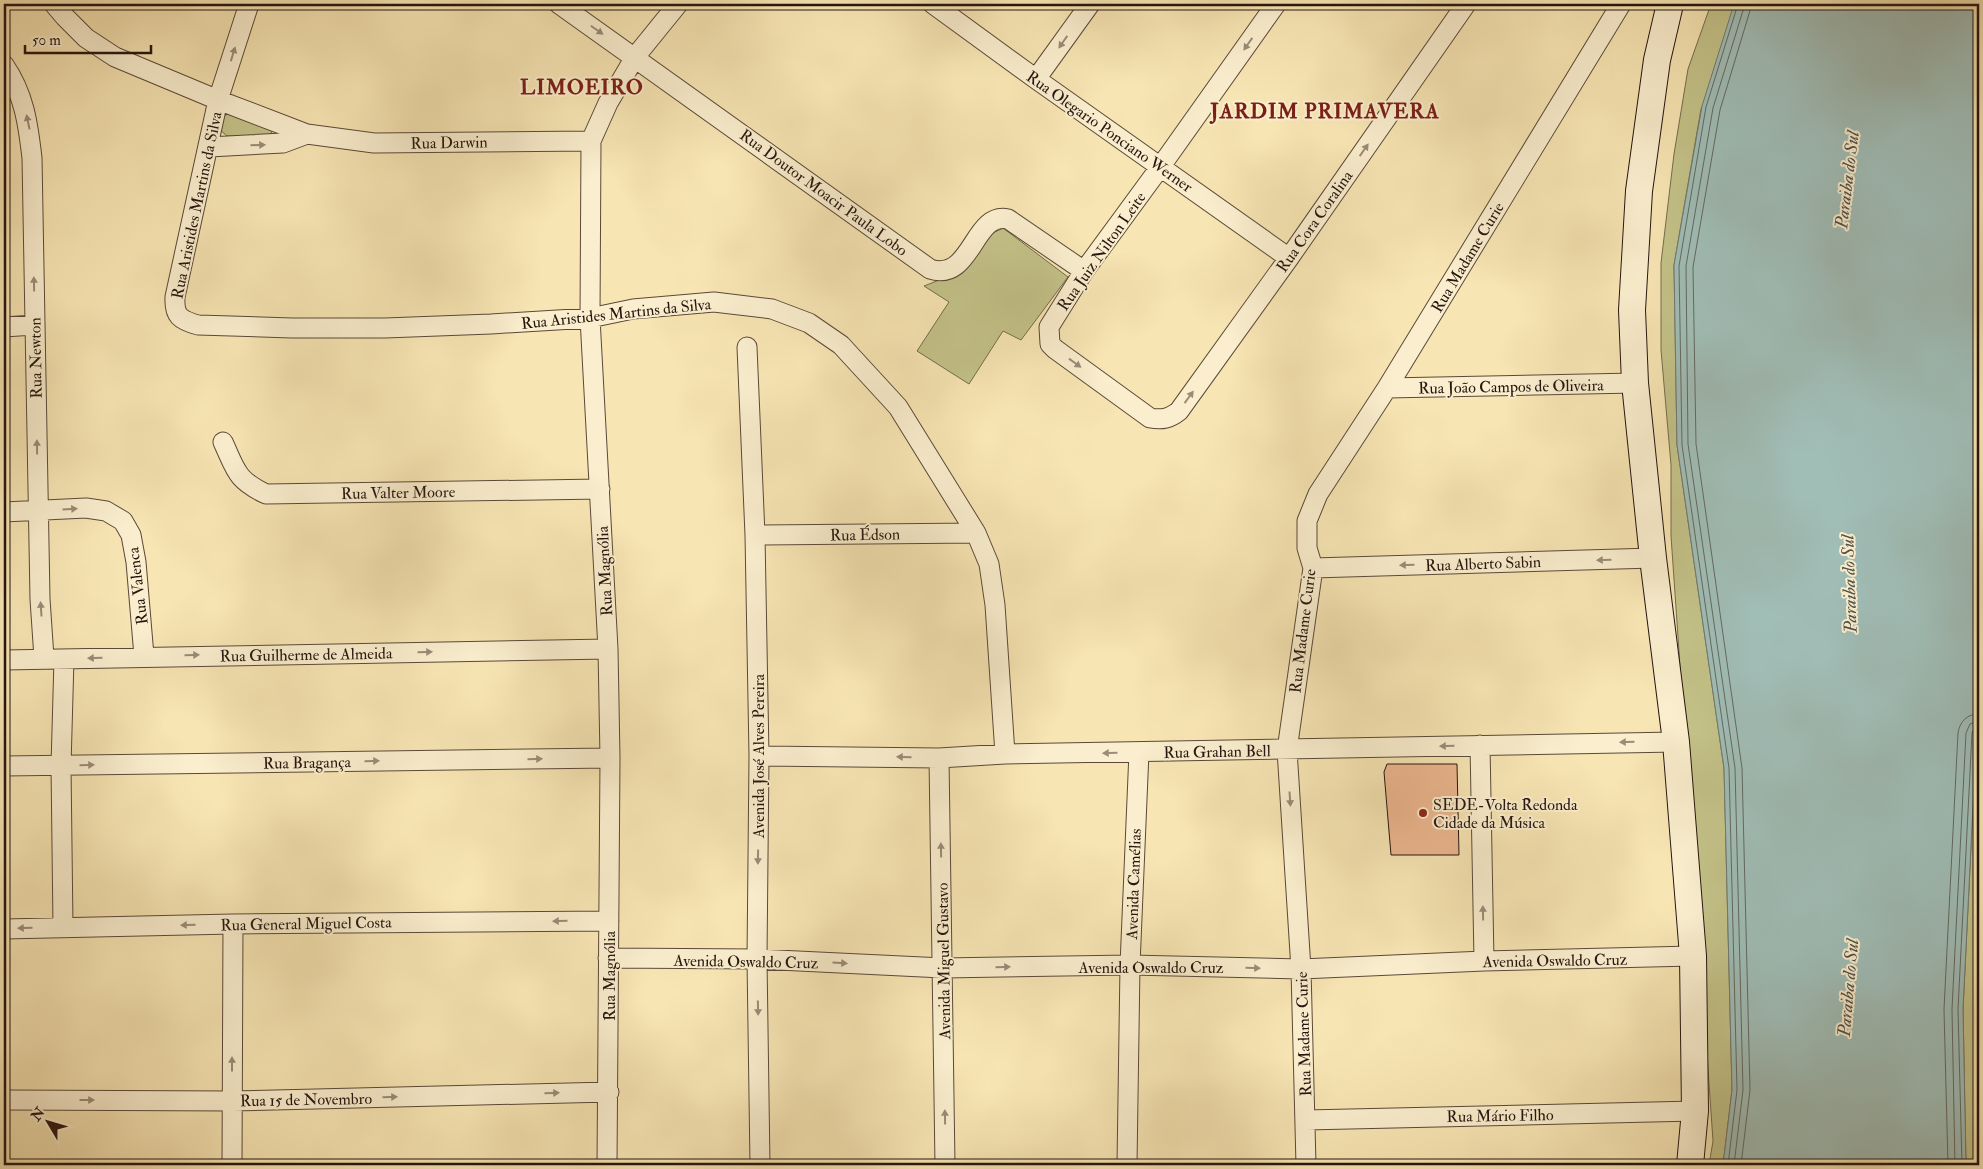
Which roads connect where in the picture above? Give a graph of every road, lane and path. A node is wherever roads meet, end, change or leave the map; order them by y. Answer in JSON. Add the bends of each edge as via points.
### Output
{"nodes":[{"id":1,"x":54,"y":4,"type":"edge"},
{"id":2,"x":248,"y":4,"type":"edge"},
{"id":3,"x":558,"y":4,"type":"edge"},
{"id":4,"x":678,"y":4,"type":"edge"},
{"id":5,"x":933,"y":4,"type":"edge"},
{"id":6,"x":1090,"y":4,"type":"edge"},
{"id":7,"x":1276,"y":4,"type":"edge"},
{"id":8,"x":1466,"y":4,"type":"edge"},
{"id":9,"x":1621,"y":4,"type":"edge"},
{"id":10,"x":1670,"y":4,"type":"edge"},
{"id":11,"x":635,"y":57,"type":"junction"},
{"id":12,"x":4,"y":64,"type":"edge"},
{"id":13,"x":1036,"y":80,"type":"junction"},
{"id":14,"x":218,"y":100,"type":"junction"},
{"id":15,"x":307,"y":134,"type":"junction"},
{"id":16,"x":592,"y":141,"type":"junction"},
{"id":17,"x":209,"y":147,"type":"junction"},
{"id":18,"x":1161,"y":166,"type":"junction"},
{"id":19,"x":1289,"y":258,"type":"junction"},
{"id":20,"x":1084,"y":271,"type":"junction"},
{"id":21,"x":590,"y":318,"type":"junction"},
{"id":22,"x":34,"y":325,"type":"junction"},
{"id":23,"x":4,"y":327,"type":"edge"},
{"id":24,"x":1049,"y":327,"type":"joint"},
{"id":25,"x":747,"y":347,"type":"dead end"},
{"id":26,"x":1635,"y":383,"type":"junction"},
{"id":27,"x":1387,"y":388,"type":"junction"},
{"id":28,"x":223,"y":442,"type":"dead end"},
{"id":29,"x":600,"y":489,"type":"junction"},
{"id":30,"x":39,"y":511,"type":"junction"},
{"id":31,"x":4,"y":512,"type":"edge"},
{"id":32,"x":976,"y":533,"type":"junction"},
{"id":33,"x":755,"y":535,"type":"junction"},
{"id":34,"x":1653,"y":558,"type":"junction"},
{"id":35,"x":1313,"y":568,"type":"junction"},
{"id":36,"x":608,"y":648,"type":"junction"},
{"id":37,"x":144,"y":656,"type":"junction"},
{"id":38,"x":44,"y":658,"type":"junction"},
{"id":39,"x":64,"y":658,"type":"junction"},
{"id":40,"x":4,"y":660,"type":"edge"},
{"id":41,"x":1676,"y":742,"type":"junction"},
{"id":42,"x":1480,"y":745,"type":"junction"},
{"id":43,"x":1287,"y":750,"type":"junction"},
{"id":44,"x":1139,"y":752,"type":"junction"},
{"id":45,"x":1005,"y":754,"type":"junction"},
{"id":46,"x":759,"y":756,"type":"junction"},
{"id":47,"x":610,"y":758,"type":"junction"},
{"id":48,"x":939,"y":758,"type":"junction"},
{"id":49,"x":4,"y":766,"type":"edge"},
{"id":50,"x":61,"y":766,"type":"junction"},
{"id":51,"x":609,"y":921,"type":"junction"},
{"id":52,"x":233,"y":924,"type":"junction"},
{"id":53,"x":63,"y":927,"type":"junction"},
{"id":54,"x":4,"y":929,"type":"edge"},
{"id":55,"x":1693,"y":956,"type":"junction"},
{"id":56,"x":608,"y":958,"type":"junction"},
{"id":57,"x":757,"y":959,"type":"junction"},
{"id":58,"x":1484,"y":961,"type":"junction"},
{"id":59,"x":1130,"y":965,"type":"junction"},
{"id":60,"x":943,"y":968,"type":"junction"},
{"id":61,"x":1301,"y":969,"type":"junction"},
{"id":62,"x":609,"y":1092,"type":"junction"},
{"id":63,"x":4,"y":1100,"type":"edge"},
{"id":64,"x":232,"y":1101,"type":"junction"},
{"id":65,"x":1695,"y":1111,"type":"junction"},
{"id":66,"x":1306,"y":1120,"type":"junction"},
{"id":67,"x":232,"y":1165,"type":"edge"},
{"id":68,"x":607,"y":1165,"type":"edge"},
{"id":69,"x":760,"y":1165,"type":"edge"},
{"id":70,"x":945,"y":1165,"type":"edge"},
{"id":71,"x":1127,"y":1165,"type":"edge"},
{"id":72,"x":1306,"y":1165,"type":"edge"},
{"id":73,"x":1690,"y":1165,"type":"edge"}],
"edges":[{"from":1,"to":14,"type":"street","name":"Rua Darwin","via":[[86,38],[115,57]]},
{"from":14,"to":2,"type":"street","one_way":true},
{"from":3,"to":11,"type":"street","name":"Rua Doutor Moacir Paula Lobo","one_way":true},
{"from":4,"to":11,"type":"street","name":"Rua Magnólia"},
{"from":5,"to":13,"type":"street","name":"Rua Olegario Ponciano Werner"},
{"from":6,"to":13,"type":"street","one_way":true},
{"from":7,"to":18,"type":"street","name":"Rua Juiz Nilton Leite","one_way":true},
{"from":19,"to":8,"type":"street","name":"Rua Cora Coralina","one_way":true},
{"from":9,"to":27,"type":"street","name":"Rua Madame Curie"},
{"from":10,"to":26,"type":"main road","via":[[1658,60],[1639,191],[1632,310]]},
{"from":11,"to":16,"type":"street","name":"Rua Magnólia","via":[[608,103]]},
{"from":11,"to":20,"type":"street","name":"Rua Doutor Moacir Paula Lobo","via":[[930,269],[948,270],[958,265],[991,221],[1000,217],[1008,219]]},
{"from":22,"to":12,"type":"street","name":"Rua Newton","one_way":true,"via":[[29,127],[23,100]]},
{"from":13,"to":18,"type":"street","name":"Rua Olegario Ponciano Werner"},
{"from":14,"to":15,"type":"street","name":"Rua Darwin"},
{"from":14,"to":17,"type":"street","name":"Rua Aristides Martins da Silva"},
{"from":15,"to":16,"type":"street","name":"Rua Darwin","via":[[374,143]]},
{"from":17,"to":15,"type":"street","name":"Rua Darwin","one_way":true,"via":[[283,143]]},
{"from":16,"to":21,"type":"street","name":"Rua Magnólia"},
{"from":17,"to":21,"type":"street","name":"Rua Aristides Martins da Silva","via":[[175,297],[174,309],[185,322],[292,328],[376,328]]},
{"from":18,"to":19,"type":"street","name":"Rua Olegario Ponciano Werner"},
{"from":18,"to":20,"type":"street","name":"Rua Juiz Nilton Leite"},
{"from":24,"to":19,"type":"street","name":"Rua Cora Coralina","one_way":true,"via":[[1050,344],[1055,349],[1150,418],[1166,419],[1179,411]]},
{"from":20,"to":24,"type":"street","name":"Rua Juiz Nilton Leite"},
{"from":21,"to":29,"type":"street","name":"Rua Magnólia"},
{"from":21,"to":32,"type":"street","name":"Rua Aristides Martins da Silva","via":[[633,309],[714,302],[772,309],[809,323],[841,345],[898,407]]},
{"from":22,"to":23,"type":"street"},
{"from":30,"to":22,"type":"street","name":"Rua Newton","one_way":true},
{"from":25,"to":33,"type":"street","name":"Avenida José Alves Pereira"},
{"from":26,"to":27,"type":"street","name":"Rua João Campos de Oliveira"},
{"from":26,"to":34,"type":"main road"},
{"from":27,"to":35,"type":"street","name":"Rua Madame Curie","via":[[1318,494],[1308,521],[1307,548]]},
{"from":28,"to":29,"type":"street","name":"Rua Valter Moore","via":[[239,477],[250,487],[266,494]]},
{"from":29,"to":36,"type":"street","name":"Rua Magnólia"},
{"from":30,"to":31,"type":"street","name":"Rua Valenca"},
{"from":30,"to":37,"type":"street","name":"Rua Valenca","one_way":true,"via":[[86,508],[106,511],[123,521],[131,535],[136,562]]},
{"from":38,"to":30,"type":"street","name":"Rua Newton","one_way":true},
{"from":32,"to":33,"type":"street","name":"Rua Édson"},
{"from":32,"to":45,"type":"street","name":"Rua Aristides Martins da Silva","via":[[989,564],[995,605]]},
{"from":33,"to":46,"type":"street","name":"Avenida José Alves Pereira"},
{"from":34,"to":35,"type":"street","name":"Rua Alberto Sabin","one_way":true},
{"from":34,"to":41,"type":"main road"},
{"from":35,"to":43,"type":"street","name":"Rua Madame Curie"},
{"from":37,"to":36,"type":"street","name":"Rua Guilherme de Almeida","one_way":true},
{"from":36,"to":47,"type":"street","name":"Rua Magnólia"},
{"from":37,"to":39,"type":"street","name":"Rua Guilherme de Almeida","one_way":true},
{"from":38,"to":39,"type":"street","name":"Rua Guilherme de Almeida"},
{"from":38,"to":40,"type":"street","name":"Rua Guilherme de Almeida"},
{"from":39,"to":50,"type":"street"},
{"from":41,"to":42,"type":"street","name":"Rua Grahan Bell","one_way":true},
{"from":41,"to":55,"type":"main road"},
{"from":42,"to":43,"type":"street","name":"Rua Grahan Bell","one_way":true},
{"from":58,"to":42,"type":"street","one_way":true},
{"from":43,"to":44,"type":"street","name":"Rua Grahan Bell"},
{"from":43,"to":61,"type":"street","name":"Rua Madame Curie","one_way":true},
{"from":44,"to":45,"type":"street","name":"Rua Grahan Bell","one_way":true},
{"from":44,"to":59,"type":"street","name":"Avenida Camélias"},
{"from":45,"to":48,"type":"street","name":"Rua Grahan Bell"},
{"from":48,"to":46,"type":"street","name":"Rua Grahan Bell","one_way":true},
{"from":46,"to":57,"type":"street","name":"Avenida José Alves Pereira","one_way":true},
{"from":50,"to":47,"type":"street","name":"Rua Bragança","one_way":true},
{"from":47,"to":51,"type":"street","name":"Rua Magnólia"},
{"from":60,"to":48,"type":"street","name":"Avenida Miguel Gustavo","one_way":true},
{"from":49,"to":50,"type":"street","name":"Rua Bragança"},
{"from":50,"to":53,"type":"street"},
{"from":51,"to":52,"type":"street","name":"Rua General Miguel Costa","one_way":true},
{"from":51,"to":56,"type":"street","name":"Rua Magnólia"},
{"from":52,"to":53,"type":"street","name":"Rua General Miguel Costa","one_way":true},
{"from":64,"to":52,"type":"street","one_way":true},
{"from":53,"to":54,"type":"street","name":"Rua General Miguel Costa","one_way":true},
{"from":55,"to":58,"type":"street","name":"Avenida Oswaldo Cruz"},
{"from":55,"to":65,"type":"main road"},
{"from":56,"to":57,"type":"street","name":"Avenida Oswaldo Cruz"},
{"from":56,"to":62,"type":"street","name":"Rua Magnólia"},
{"from":57,"to":60,"type":"street","name":"Avenida Oswaldo Cruz","one_way":true},
{"from":57,"to":69,"type":"street","name":"Avenida José Alves Pereira","one_way":true},
{"from":58,"to":61,"type":"street","name":"Avenida Oswaldo Cruz"},
{"from":60,"to":59,"type":"street","name":"Avenida Oswaldo Cruz","one_way":true},
{"from":59,"to":61,"type":"street","name":"Avenida Oswaldo Cruz","one_way":true},
{"from":59,"to":71,"type":"street","name":"Avenida Camélias"},
{"from":70,"to":60,"type":"street","name":"Avenida Miguel Gustavo","one_way":true},
{"from":61,"to":66,"type":"street","name":"Rua Madame Curie"},
{"from":64,"to":62,"type":"street","name":"Rua 15 de Novembro","one_way":true},
{"from":62,"to":68,"type":"street","name":"Rua Magnólia"},
{"from":63,"to":64,"type":"street","name":"Rua 15 de Novembro","one_way":true},
{"from":64,"to":67,"type":"street"},
{"from":65,"to":66,"type":"street","name":"Rua Mário Filho"},
{"from":65,"to":73,"type":"main road"},
{"from":66,"to":72,"type":"street","name":"Rua Madame Curie"}]}
